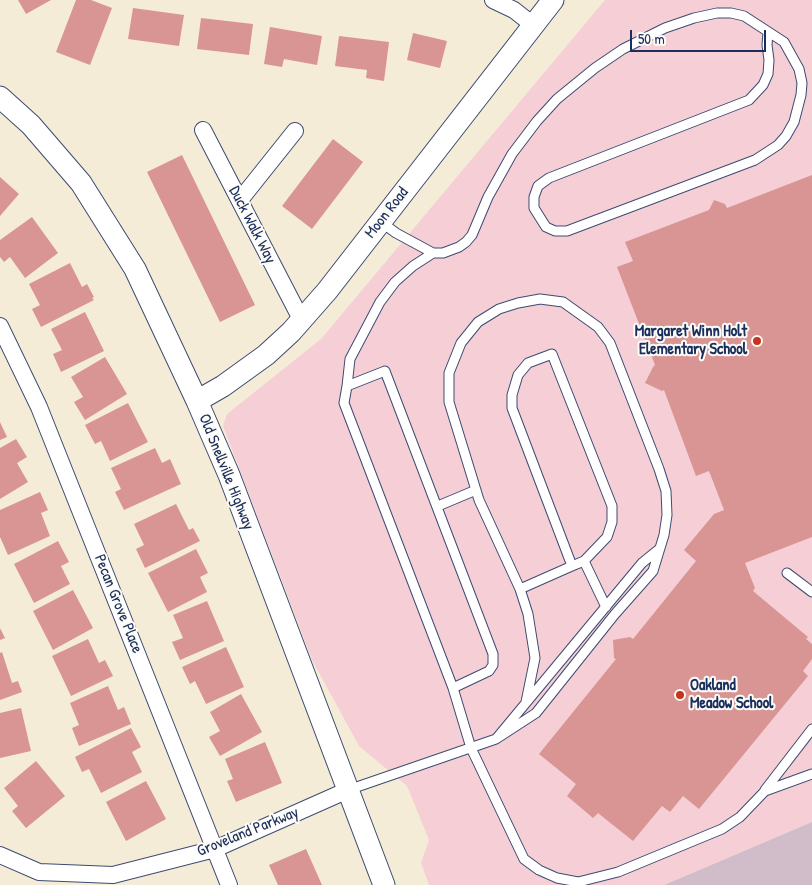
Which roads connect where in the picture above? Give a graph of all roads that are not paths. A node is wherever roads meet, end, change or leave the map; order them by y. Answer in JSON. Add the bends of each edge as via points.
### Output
{"nodes":[{"id":1,"x":493,"y":0,"type":"edge"},
{"id":2,"x":553,"y":0,"type":"edge"},
{"id":3,"x":533,"y":24,"type":"junction"},
{"id":4,"x":768,"y":33,"type":"junction"},
{"id":5,"x":0,"y":97,"type":"edge"},
{"id":6,"x":203,"y":130,"type":"dead end"},
{"id":7,"x":295,"y":131,"type":"dead end"},
{"id":8,"x":240,"y":200,"type":"junction"},
{"id":9,"x":380,"y":222,"type":"junction"},
{"id":10,"x":434,"y":253,"type":"junction"},
{"id":11,"x":302,"y":320,"type":"junction"},
{"id":12,"x":0,"y":326,"type":"edge"},
{"id":13,"x":347,"y":386,"type":"junction"},
{"id":14,"x":197,"y":401,"type":"junction"},
{"id":15,"x":476,"y":490,"type":"junction"},
{"id":16,"x":438,"y":506,"type":"junction"},
{"id":17,"x":658,"y":550,"type":"junction"},
{"id":18,"x":584,"y":561,"type":"junction"},
{"id":19,"x":572,"y":566,"type":"junction"},
{"id":20,"x":788,"y":573,"type":"dead end"},
{"id":21,"x":520,"y":589,"type":"junction"},
{"id":22,"x":812,"y":592,"type":"edge"},
{"id":23,"x":606,"y":607,"type":"junction"},
{"id":24,"x":453,"y":688,"type":"junction"},
{"id":25,"x":526,"y":702,"type":"junction"},
{"id":26,"x":812,"y":729,"type":"edge"},
{"id":27,"x":496,"y":740,"type":"junction"},
{"id":28,"x":471,"y":748,"type":"junction"},
{"id":29,"x":812,"y":774,"type":"edge"},
{"id":30,"x":348,"y":790,"type":"junction"},
{"id":31,"x":765,"y":791,"type":"junction"},
{"id":32,"x":215,"y":849,"type":"junction"},
{"id":33,"x":0,"y":856,"type":"edge"},
{"id":34,"x":229,"y":885,"type":"edge"},
{"id":35,"x":384,"y":885,"type":"edge"}],
"edges":[{"from":1,"to":3,"type":"street"},
{"from":2,"to":3,"type":"street","name":"Moon Road"},
{"from":3,"to":9,"type":"street","name":"Moon Road"},
{"from":4,"to":4,"type":"lane","via":[[768,74],[750,100],[549,178],[538,186],[534,198],[534,208],[546,227],[567,231],[755,160],[778,145],[794,122],[802,83],[799,69],[784,42]]},
{"from":4,"to":10,"type":"lane","via":[[744,16],[717,13],[665,28],[609,58],[575,82],[523,138],[499,176],[466,242],[443,254]]},
{"from":5,"to":14,"type":"street","name":"Old Snellville Highway","via":[[82,183],[134,269]]},
{"from":6,"to":8,"type":"street","name":"Duck Walk Way"},
{"from":7,"to":8,"type":"street"},
{"from":8,"to":11,"type":"street","name":"Duck Walk Way"},
{"from":9,"to":10,"type":"lane"},
{"from":9,"to":11,"type":"street","name":"Moon Road"},
{"from":10,"to":13,"type":"lane","via":[[395,282],[380,302],[350,359]]},
{"from":11,"to":14,"type":"street","name":"Moon Road","via":[[266,355]]},
{"from":12,"to":32,"type":"street","name":"Pecan Grove Place","via":[[39,407]]},
{"from":13,"to":16,"type":"lane","via":[[385,370]]},
{"from":13,"to":24,"type":"lane","via":[[344,403]]},
{"from":14,"to":30,"type":"street","name":"Old Snellville Highway","via":[[229,475]]},
{"from":15,"to":16,"type":"lane"},
{"from":15,"to":17,"type":"lane","via":[[449,402],[449,373],[461,343],[478,322],[499,309],[540,300],[563,302],[598,327],[610,342],[619,364],[666,491],[668,515]]},
{"from":15,"to":21,"type":"lane"},
{"from":16,"to":24,"type":"lane","via":[[494,660],[489,671]]},
{"from":17,"to":23,"type":"lane","via":[[642,563]]},
{"from":17,"to":27,"type":"lane","via":[[653,571],[536,713]]},
{"from":18,"to":19,"type":"lane"},
{"from":18,"to":19,"type":"lane","via":[[607,537],[612,522],[612,506],[552,354],[528,364],[518,375],[512,408]]},
{"from":18,"to":23,"type":"lane"},
{"from":19,"to":21,"type":"lane"},
{"from":20,"to":22,"type":"lane"},
{"from":21,"to":25,"type":"lane","via":[[528,614],[535,658]]},
{"from":23,"to":25,"type":"lane"},
{"from":24,"to":28,"type":"lane"},
{"from":25,"to":27,"type":"lane"},
{"from":26,"to":31,"type":"lane"},
{"from":27,"to":28,"type":"lane"},
{"from":28,"to":30,"type":"lane"},
{"from":28,"to":31,"type":"lane","via":[[524,859],[557,878],[578,882],[618,872],[722,829],[740,817]]},
{"from":29,"to":31,"type":"lane"},
{"from":30,"to":32,"type":"street","name":"Groveland Parkway"},
{"from":30,"to":35,"type":"street","name":"Old Snellville Highway"},
{"from":32,"to":33,"type":"street","name":"Groveland Parkway","via":[[113,874],[39,872]]},
{"from":32,"to":34,"type":"street","name":"Pecan Grove Place"}]}
